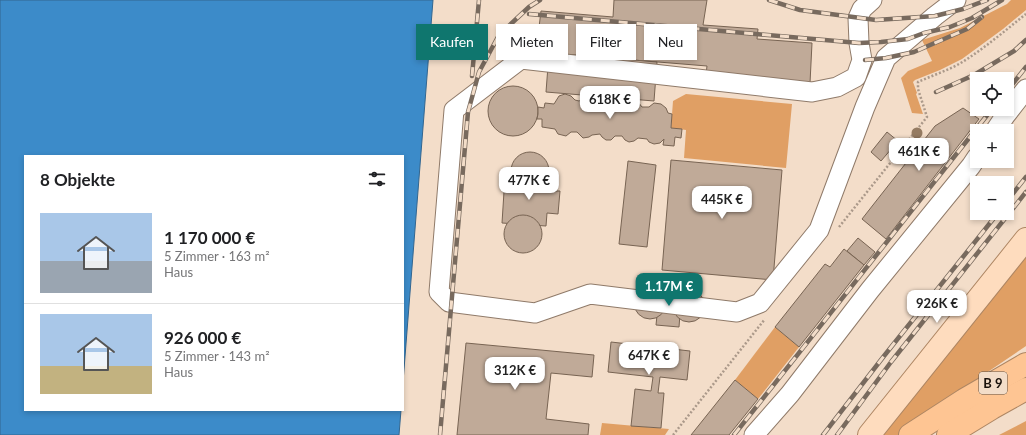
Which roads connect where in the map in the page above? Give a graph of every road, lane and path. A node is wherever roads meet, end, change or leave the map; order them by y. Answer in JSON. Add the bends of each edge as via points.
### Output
{"nodes":[{"id":1,"x":872,"y":0,"type":"edge"},
{"id":2,"x":956,"y":0,"type":"edge"},
{"id":3,"x":1026,"y":14,"type":"edge"},
{"id":4,"x":1026,"y":89,"type":"edge"},
{"id":5,"x":927,"y":117,"type":"dead end"},
{"id":6,"x":1000,"y":124,"type":"edge"},
{"id":7,"x":970,"y":167,"type":"edge"},
{"id":8,"x":1026,"y":239,"type":"edge"},
{"id":9,"x":1026,"y":364,"type":"edge"},
{"id":10,"x":1026,"y":389,"type":"edge"},
{"id":11,"x":992,"y":408,"type":"junction"},
{"id":12,"x":872,"y":433,"type":"edge"},
{"id":13,"x":754,"y":435,"type":"edge"},
{"id":14,"x":910,"y":435,"type":"edge"},
{"id":15,"x":948,"y":435,"type":"edge"},
{"id":16,"x":968,"y":435,"type":"edge"}],
"edges":[{"from":1,"to":2,"type":"lane","via":[[862,9],[858,18],[862,60],[856,77],[837,87],[812,92],[521,59],[454,110],[439,292],[449,302],[535,313],[590,294],[737,312],[760,303],[819,230],[886,58]]},
{"from":3,"to":5,"type":"path","via":[[964,61],[918,82]]},
{"from":4,"to":6,"type":"lane"},
{"from":7,"to":13,"type":"lane","via":[[790,394]]},
{"from":8,"to":12,"type":"main road"},
{"from":9,"to":14,"type":"highway","number":"B 9"},
{"from":10,"to":11,"type":"highway","number":"B 9"},
{"from":11,"to":15,"type":"highway","number":"B 9"},
{"from":11,"to":16,"type":"highway"}]}
